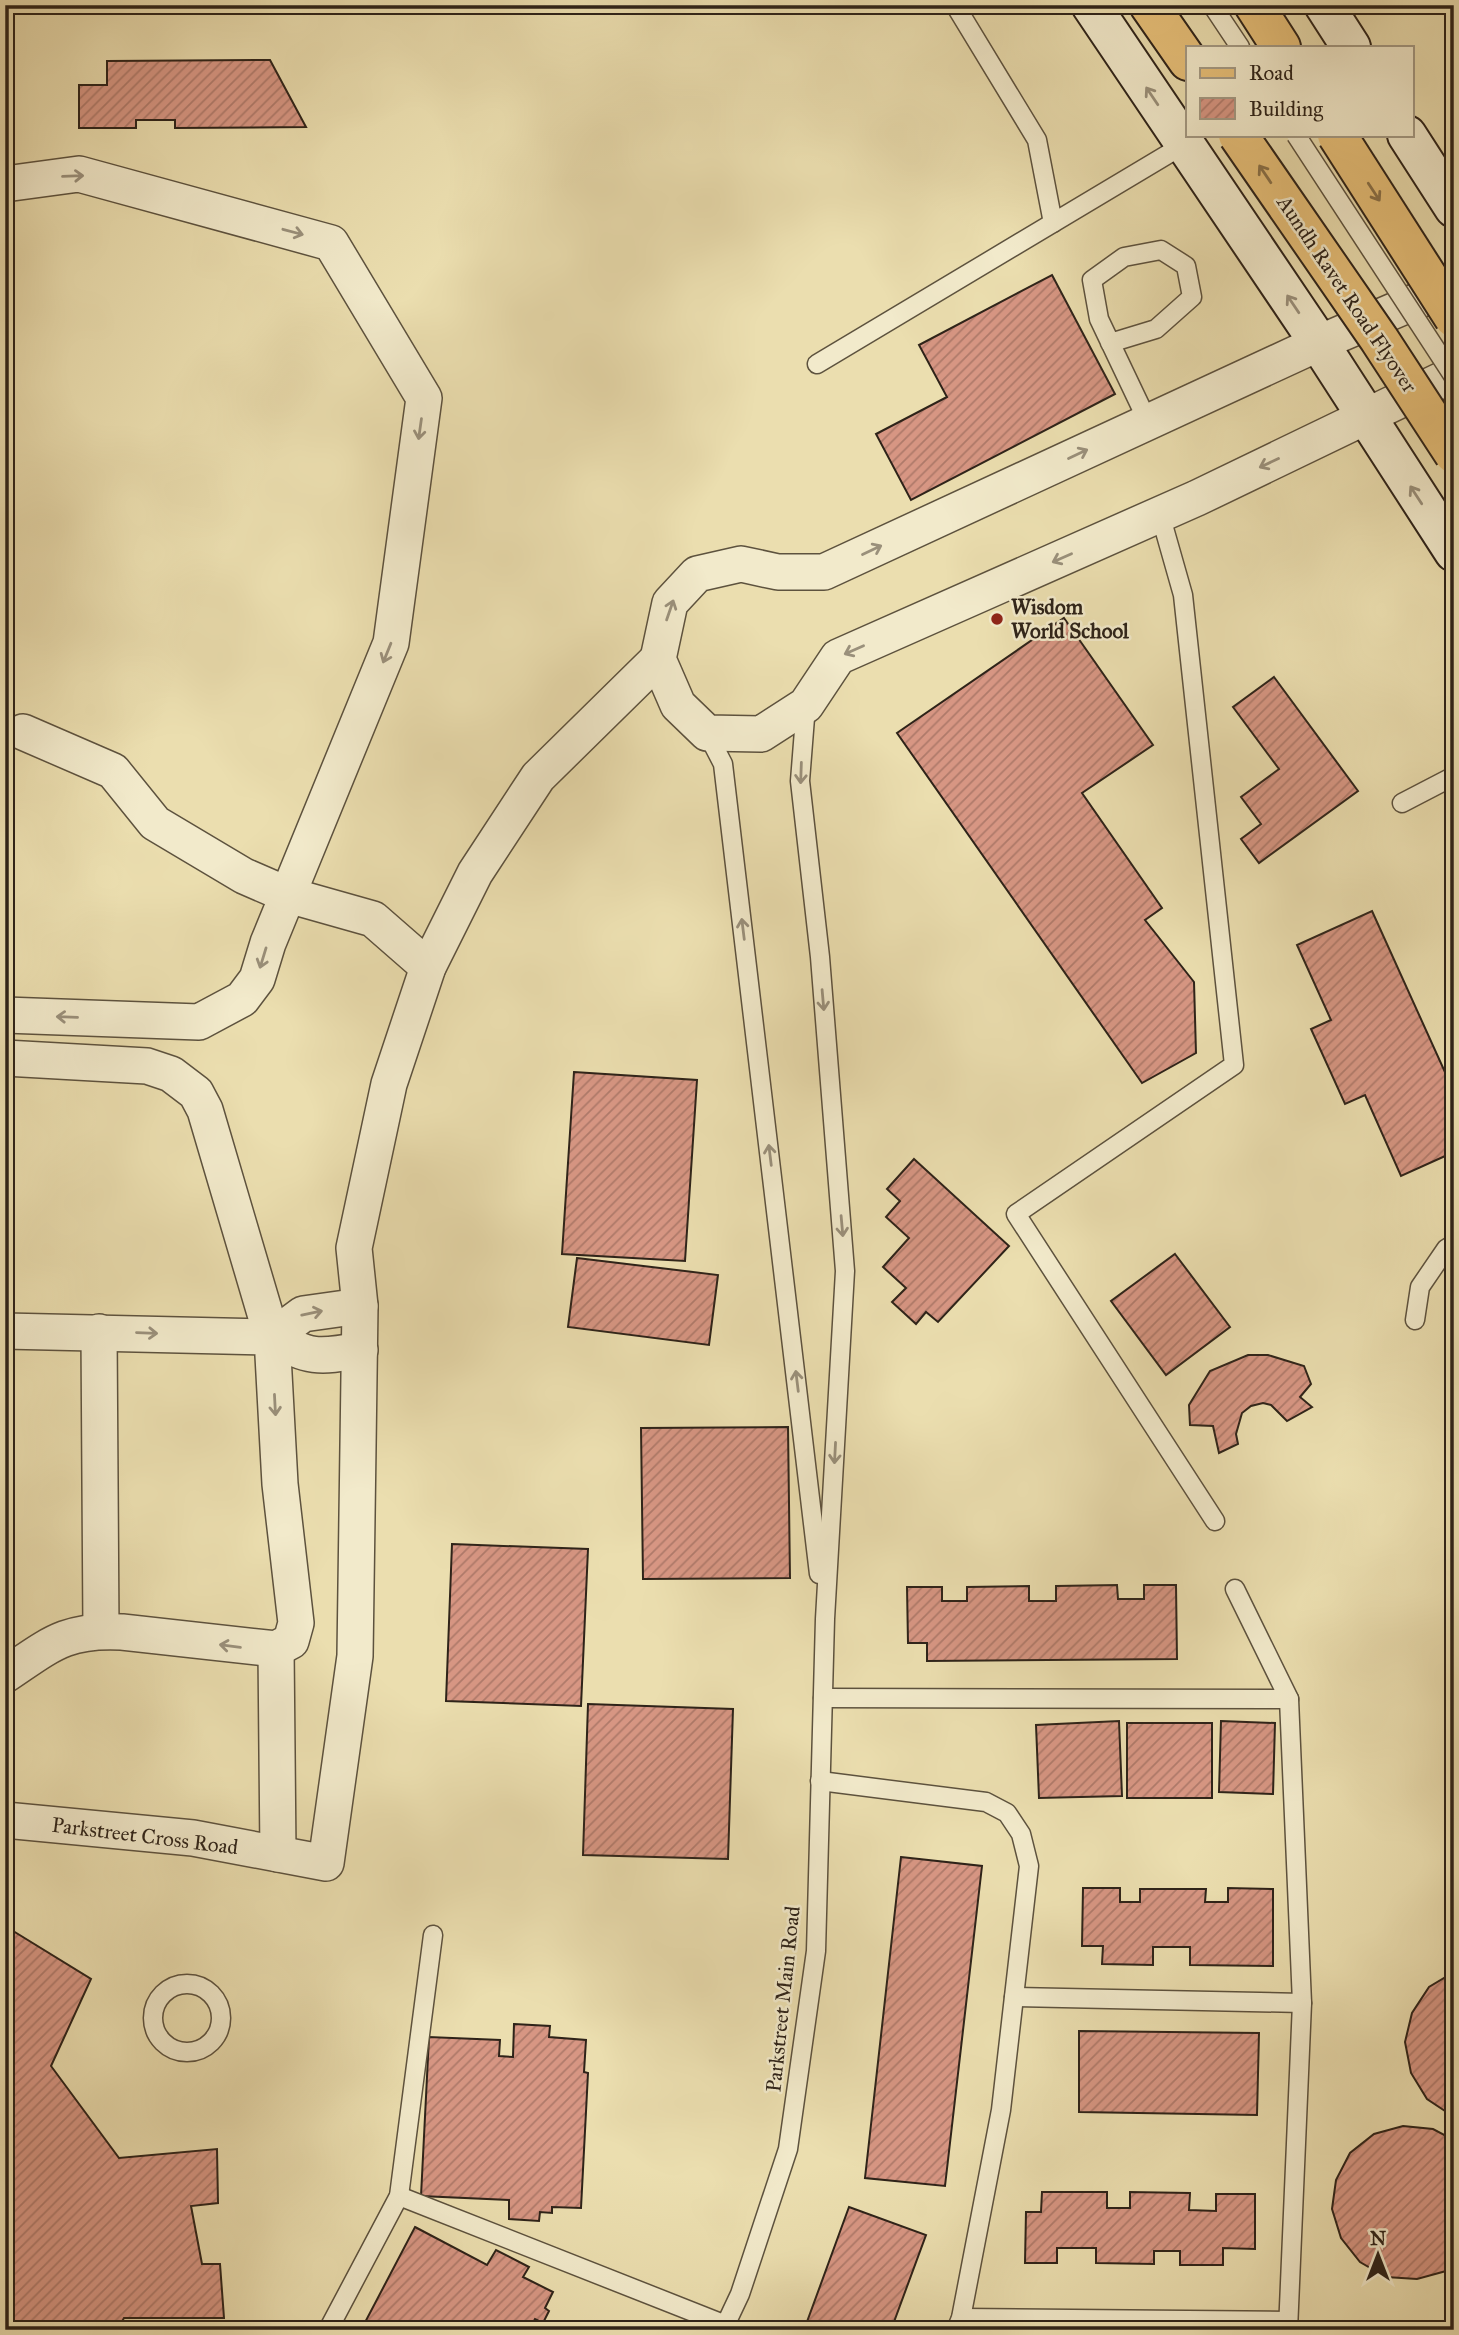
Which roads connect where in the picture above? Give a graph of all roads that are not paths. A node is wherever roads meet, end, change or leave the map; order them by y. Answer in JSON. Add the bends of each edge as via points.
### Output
{"nodes":[{"id":1,"x":955,"y":5,"type":"edge"},
{"id":2,"x":1091,"y":5,"type":"edge"},
{"id":3,"x":1149,"y":5,"type":"edge"},
{"id":4,"x":1212,"y":5,"type":"edge"},
{"id":5,"x":1254,"y":5,"type":"edge"},
{"id":6,"x":1324,"y":5,"type":"edge"},
{"id":7,"x":1239,"y":46,"type":"edge"},
{"id":8,"x":1280,"y":46,"type":"edge"},
{"id":9,"x":1350,"y":46,"type":"edge"},
{"id":10,"x":1186,"y":58,"type":"edge"},
{"id":11,"x":1239,"y":136,"type":"edge"},
{"id":12,"x":1298,"y":136,"type":"edge"},
{"id":13,"x":1338,"y":136,"type":"edge"},
{"id":14,"x":1408,"y":136,"type":"edge"},
{"id":15,"x":1185,"y":145,"type":"junction"},
{"id":16,"x":5,"y":184,"type":"edge"},
{"id":17,"x":1454,"y":208,"type":"edge"},
{"id":18,"x":1053,"y":223,"type":"junction"},
{"id":19,"x":1454,"y":285,"type":"edge"},
{"id":20,"x":1454,"y":318,"type":"edge"},
{"id":21,"x":1110,"y":343,"type":"junction"},
{"id":22,"x":1319,"y":343,"type":"junction"},
{"id":23,"x":817,"y":364,"type":"dead end"},
{"id":24,"x":1454,"y":375,"type":"edge"},
{"id":25,"x":1365,"y":417,"type":"junction"},
{"id":26,"x":1148,"y":422,"type":"junction"},
{"id":27,"x":1454,"y":454,"type":"edge"},
{"id":28,"x":1160,"y":514,"type":"junction"},
{"id":29,"x":1454,"y":552,"type":"edge"},
{"id":30,"x":658,"y":659,"type":"junction"},
{"id":31,"x":806,"y":705,"type":"junction"},
{"id":32,"x":23,"y":732,"type":"dead end"},
{"id":33,"x":707,"y":733,"type":"junction"},
{"id":34,"x":1454,"y":776,"type":"edge"},
{"id":35,"x":1402,"y":803,"type":"dead end"},
{"id":36,"x":288,"y":895,"type":"junction"},
{"id":37,"x":428,"y":967,"type":"junction"},
{"id":38,"x":5,"y":1015,"type":"edge"},
{"id":39,"x":5,"y":1058,"type":"edge"},
{"id":40,"x":1454,"y":1244,"type":"edge"},
{"id":41,"x":360,"y":1306,"type":"junction"},
{"id":42,"x":1415,"y":1320,"type":"dead end"},
{"id":43,"x":5,"y":1331,"type":"edge"},
{"id":44,"x":99,"y":1332,"type":"junction"},
{"id":45,"x":272,"y":1337,"type":"junction"},
{"id":46,"x":360,"y":1350,"type":"junction"},
{"id":47,"x":1215,"y":1521,"type":"dead end"},
{"id":48,"x":1235,"y":1589,"type":"dead end"},
{"id":49,"x":825,"y":1619,"type":"junction"},
{"id":50,"x":101,"y":1631,"type":"junction"},
{"id":51,"x":276,"y":1649,"type":"junction"},
{"id":52,"x":5,"y":1675,"type":"edge"},
{"id":53,"x":823,"y":1698,"type":"junction"},
{"id":54,"x":1289,"y":1699,"type":"junction"},
{"id":55,"x":820,"y":1781,"type":"junction"},
{"id":56,"x":5,"y":1821,"type":"edge"},
{"id":57,"x":278,"y":1854,"type":"junction"},
{"id":58,"x":433,"y":1935,"type":"dead end"},
{"id":59,"x":1014,"y":1997,"type":"junction"},
{"id":60,"x":1302,"y":2003,"type":"junction"},
{"id":61,"x":399,"y":2196,"type":"junction"},
{"id":62,"x":959,"y":2324,"type":"edge"},
{"id":63,"x":1288,"y":2325,"type":"edge"},
{"id":64,"x":725,"y":2327,"type":"edge"},
{"id":65,"x":328,"y":2330,"type":"edge"}],
"edges":[{"from":1,"to":18,"type":"lane","via":[[1037,140]]},
{"from":15,"to":2,"type":"street","one_way":true},
{"from":3,"to":10,"type":"main road"},
{"from":4,"to":7,"type":"lane"},
{"from":5,"to":8,"type":"main road"},
{"from":6,"to":9,"type":"street"},
{"from":27,"to":11,"type":"main road","name":"Aundh Ravet Road Flyover","one_way":true,"bridge":true},
{"from":12,"to":24,"type":"lane","bridge":true},
{"from":13,"to":20,"type":"main road","one_way":true,"bridge":true},
{"from":14,"to":17,"type":"street"},
{"from":15,"to":18,"type":"lane"},
{"from":22,"to":15,"type":"street","one_way":true},
{"from":16,"to":36,"type":"street","one_way":true,"via":[[79,174],[331,243],[425,398],[391,642]]},
{"from":18,"to":23,"type":"lane"},
{"from":19,"to":22,"type":"street"},
{"from":21,"to":21,"type":"lane","via":[[1098,319],[1092,280],[1124,257],[1161,250],[1186,266],[1192,297],[1156,329]]},
{"from":21,"to":26,"type":"lane"},
{"from":22,"to":25,"type":"street"},
{"from":22,"to":26,"type":"street"},
{"from":24,"to":25,"type":"street"},
{"from":25,"to":28,"type":"street","one_way":true},
{"from":29,"to":25,"type":"street","one_way":true},
{"from":30,"to":26,"type":"street","one_way":true,"via":[[670,603],[697,575],[741,564],[778,572],[824,572]]},
{"from":28,"to":31,"type":"street","one_way":true,"via":[[838,657]]},
{"from":28,"to":47,"type":"lane","via":[[1183,595],[1234,1065],[1016,1214]]},
{"from":30,"to":33,"type":"street","via":[[678,705]]},
{"from":30,"to":37,"type":"street","via":[[538,777],[475,873]]},
{"from":31,"to":33,"type":"street","via":[[761,734]]},
{"from":31,"to":49,"type":"lane","one_way":true,"via":[[800,781],[820,957],[845,1270]]},
{"from":32,"to":36,"type":"street","via":[[113,771],[155,823],[244,876]]},
{"from":49,"to":33,"type":"lane","one_way":true,"via":[[723,764]]},
{"from":34,"to":35,"type":"lane"},
{"from":36,"to":37,"type":"street","via":[[373,919]]},
{"from":36,"to":38,"type":"street","one_way":true,"via":[[257,979],[242,999],[199,1022]]},
{"from":37,"to":41,"type":"street","via":[[388,1084],[354,1248]]},
{"from":39,"to":45,"type":"street","via":[[147,1066],[171,1074],[196,1093],[205,1110]]},
{"from":40,"to":42,"type":"lane","via":[[1420,1287]]},
{"from":45,"to":41,"type":"street","one_way":true,"via":[[303,1314]]},
{"from":41,"to":46,"type":"street"},
{"from":43,"to":44,"type":"street"},
{"from":44,"to":45,"type":"street","one_way":true},
{"from":44,"to":50,"type":"street"},
{"from":45,"to":46,"type":"street","via":[[315,1356]]},
{"from":45,"to":51,"type":"street","one_way":true,"via":[[280,1484],[296,1623],[292,1641]]},
{"from":46,"to":57,"type":"street","name":"Parkstreet Cross Road","via":[[355,1656],[326,1863]]},
{"from":48,"to":54,"type":"lane"},
{"from":49,"to":53,"type":"lane","name":"Parkstreet Main Road"},
{"from":51,"to":50,"type":"street","one_way":true},
{"from":50,"to":52,"type":"street","via":[[56,1641]]},
{"from":51,"to":57,"type":"street"},
{"from":53,"to":54,"type":"lane"},
{"from":53,"to":55,"type":"lane","name":"Parkstreet Main Road"},
{"from":54,"to":60,"type":"lane"},
{"from":55,"to":59,"type":"lane","via":[[986,1802],[1007,1813],[1021,1834],[1029,1866]]},
{"from":55,"to":64,"type":"lane","name":"Parkstreet Main Road","via":[[816,1951],[788,2149]]},
{"from":56,"to":57,"type":"street","name":"Parkstreet Cross Road","via":[[193,1838]]},
{"from":58,"to":61,"type":"lane"},
{"from":59,"to":60,"type":"lane"},
{"from":59,"to":62,"type":"lane","via":[[1001,2110]]},
{"from":60,"to":63,"type":"lane"},
{"from":61,"to":64,"type":"lane"},
{"from":61,"to":65,"type":"lane"},
{"from":62,"to":63,"type":"lane"}]}
